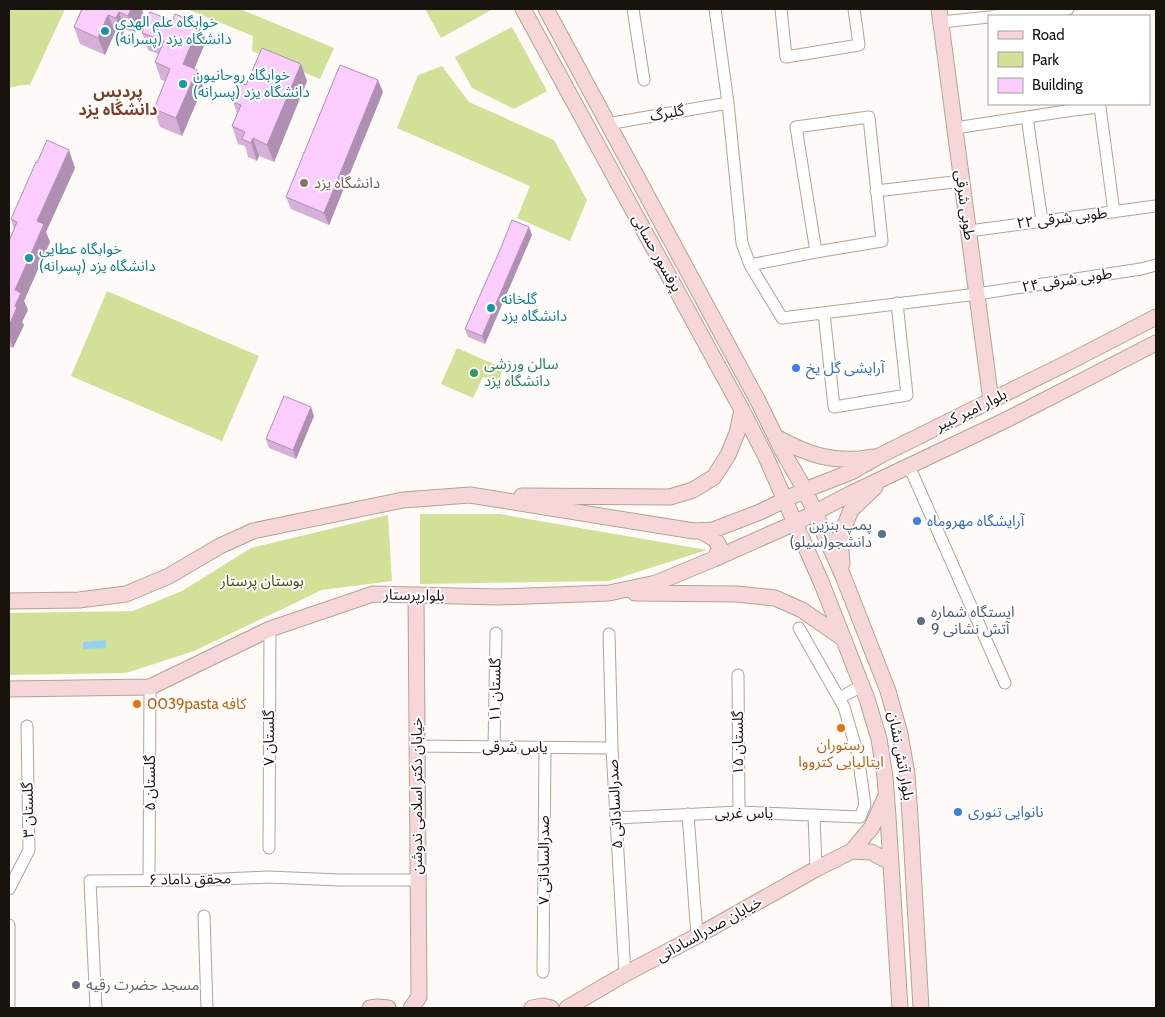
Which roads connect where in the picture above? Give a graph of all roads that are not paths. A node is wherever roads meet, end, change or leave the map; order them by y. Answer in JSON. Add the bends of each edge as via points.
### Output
{"nodes":[{"id":1,"x":523,"y":9,"type":"edge"},
{"id":2,"x":546,"y":9,"type":"edge"},
{"id":3,"x":633,"y":9,"type":"edge"},
{"id":4,"x":715,"y":9,"type":"edge"},
{"id":5,"x":781,"y":9,"type":"edge"},
{"id":6,"x":854,"y":9,"type":"edge"},
{"id":7,"x":1068,"y":9,"type":"edge"},
{"id":8,"x":1015,"y":11,"type":"edge"},
{"id":9,"x":940,"y":15,"type":"edge"},
{"id":10,"x":998,"y":15,"type":"edge"},
{"id":11,"x":988,"y":17,"type":"edge"},
{"id":12,"x":644,"y":80,"type":"dead end"},
{"id":13,"x":728,"y":103,"type":"junction"},
{"id":14,"x":1027,"y":117,"type":"junction"},
{"id":15,"x":607,"y":124,"type":"junction"},
{"id":16,"x":955,"y":128,"type":"junction"},
{"id":17,"x":962,"y":181,"type":"junction"},
{"id":18,"x":876,"y":192,"type":"junction"},
{"id":19,"x":1156,"y":206,"type":"edge"},
{"id":20,"x":1114,"y":212,"type":"junction"},
{"id":21,"x":1042,"y":221,"type":"junction"},
{"id":22,"x":969,"y":231,"type":"junction"},
{"id":23,"x":816,"y":252,"type":"junction"},
{"id":24,"x":750,"y":265,"type":"junction"},
{"id":25,"x":1156,"y":265,"type":"edge"},
{"id":26,"x":977,"y":294,"type":"junction"},
{"id":27,"x":897,"y":303,"type":"junction"},
{"id":28,"x":824,"y":313,"type":"junction"},
{"id":29,"x":1156,"y":317,"type":"edge"},
{"id":30,"x":1156,"y":343,"type":"edge"},
{"id":31,"x":991,"y":401,"type":"junction"},
{"id":32,"x":742,"y":410,"type":"junction"},
{"id":33,"x":776,"y":437,"type":"junction"},
{"id":34,"x":881,"y":455,"type":"junction"},
{"id":35,"x":909,"y":466,"type":"junction"},
{"id":36,"x":884,"y":478,"type":"junction"},
{"id":37,"x":805,"y":490,"type":"junction"},
{"id":38,"x":470,"y":496,"type":"junction"},
{"id":39,"x":785,"y":500,"type":"junction"},
{"id":40,"x":815,"y":512,"type":"junction"},
{"id":41,"x":795,"y":523,"type":"junction"},
{"id":42,"x":700,"y":530,"type":"junction"},
{"id":43,"x":714,"y":559,"type":"junction"},
{"id":44,"x":843,"y":576,"type":"junction"},
{"id":45,"x":608,"y":593,"type":"junction"},
{"id":46,"x":416,"y":595,"type":"junction"},
{"id":47,"x":9,"y":601,"type":"edge"},
{"id":48,"x":799,"y":628,"type":"dead end"},
{"id":49,"x":270,"y":629,"type":"junction"},
{"id":50,"x":496,"y":633,"type":"dead end"},
{"id":51,"x":609,"y":634,"type":"dead end"},
{"id":52,"x":844,"y":639,"type":"junction"},
{"id":53,"x":738,"y":675,"type":"dead end"},
{"id":54,"x":1005,"y":683,"type":"dead end"},
{"id":55,"x":862,"y":686,"type":"junction"},
{"id":56,"x":150,"y":687,"type":"junction"},
{"id":57,"x":9,"y":689,"type":"edge"},
{"id":58,"x":839,"y":698,"type":"junction"},
{"id":59,"x":27,"y":726,"type":"dead end"},
{"id":60,"x":417,"y":746,"type":"junction"},
{"id":61,"x":494,"y":748,"type":"junction"},
{"id":62,"x":545,"y":748,"type":"junction"},
{"id":63,"x":612,"y":748,"type":"junction"},
{"id":64,"x":886,"y":797,"type":"junction"},
{"id":65,"x":738,"y":812,"type":"junction"},
{"id":66,"x":688,"y":814,"type":"junction"},
{"id":67,"x":814,"y":815,"type":"junction"},
{"id":68,"x":616,"y":818,"type":"junction"},
{"id":69,"x":268,"y":848,"type":"dead end"},
{"id":70,"x":852,"y":851,"type":"junction"},
{"id":71,"x":890,"y":862,"type":"junction"},
{"id":72,"x":816,"y":869,"type":"junction"},
{"id":73,"x":149,"y":880,"type":"junction"},
{"id":74,"x":418,"y":880,"type":"junction"},
{"id":75,"x":9,"y":890,"type":"edge"},
{"id":76,"x":204,"y":916,"type":"dead end"},
{"id":77,"x":9,"y":926,"type":"edge"},
{"id":78,"x":697,"y":936,"type":"junction"},
{"id":79,"x":544,"y":972,"type":"dead end"},
{"id":80,"x":625,"y":974,"type":"junction"},
{"id":81,"x":415,"y":1003,"type":"edge"},
{"id":82,"x":9,"y":1008,"type":"edge"},
{"id":83,"x":96,"y":1008,"type":"edge"},
{"id":84,"x":207,"y":1008,"type":"edge"},
{"id":85,"x":370,"y":1008,"type":"edge"},
{"id":86,"x":388,"y":1008,"type":"edge"},
{"id":87,"x":532,"y":1008,"type":"edge"},
{"id":88,"x":551,"y":1008,"type":"edge"},
{"id":89,"x":567,"y":1008,"type":"edge"},
{"id":90,"x":900,"y":1008,"type":"edge"},
{"id":91,"x":921,"y":1008,"type":"edge"}],
"edges":[{"from":1,"to":32,"type":"main road","name":"پرفسور حسابی"},
{"from":2,"to":15,"type":"main road","name":"پرفسور حسابی"},
{"from":3,"to":12,"type":"street"},
{"from":4,"to":13,"type":"street"},
{"from":5,"to":6,"type":"street","via":[[786,57],[859,45]]},
{"from":7,"to":8,"type":"street"},
{"from":8,"to":10,"type":"street"},
{"from":9,"to":11,"type":"street"},
{"from":9,"to":16,"type":"main road","name":"طوبی شرقی"},
{"from":13,"to":15,"type":"street","name":"گلبرگ"},
{"from":13,"to":24,"type":"street","via":[[742,243]]},
{"from":14,"to":16,"type":"street"},
{"from":14,"to":20,"type":"street","via":[[1100,108]]},
{"from":14,"to":21,"type":"street"},
{"from":15,"to":33,"type":"main road","name":"پرفسور حسابی"},
{"from":16,"to":17,"type":"main road","name":"طوبی شرقی"},
{"from":17,"to":18,"type":"street"},
{"from":17,"to":22,"type":"main road","name":"طوبی شرقی"},
{"from":18,"to":23,"type":"street","via":[[882,241]]},
{"from":18,"to":23,"type":"street","via":[[869,117],[796,127]]},
{"from":19,"to":20,"type":"street","name":"طوبی شرقی ۲۲"},
{"from":20,"to":21,"type":"street","name":"طوبی شرقی ۲۲"},
{"from":21,"to":22,"type":"street","name":"طوبی شرقی ۲۲"},
{"from":22,"to":26,"type":"main road","name":"طوبی شرقی"},
{"from":23,"to":24,"type":"street"},
{"from":24,"to":28,"type":"street","name":"طوبی شرقی ۲۴","via":[[782,318]]},
{"from":25,"to":26,"type":"street","name":"طوبی شرقی ۲۴"},
{"from":26,"to":27,"type":"street","name":"طوبی شرقی ۲۴"},
{"from":26,"to":31,"type":"main road","name":"طوبی شرقی"},
{"from":27,"to":28,"type":"street","name":"طوبی شرقی ۲۴"},
{"from":27,"to":28,"type":"street","via":[[907,395],[834,407]]},
{"from":29,"to":31,"type":"main road","name":"بلوار امیر کبیر"},
{"from":30,"to":35,"type":"main road","name":"بلوار امیر کبیر"},
{"from":31,"to":34,"type":"main road","name":"بلوار امیر کبیر"},
{"from":32,"to":38,"type":"main road","via":[[728,455],[714,477],[694,490],[670,497]]},
{"from":32,"to":39,"type":"main road","name":"پرفسور حسابی"},
{"from":33,"to":34,"type":"main road","via":[[794,447],[836,459]]},
{"from":33,"to":37,"type":"main road","name":"پرفسور حسابی"},
{"from":34,"to":37,"type":"main road","name":"بلوار امیر کبیر","via":[[851,472]]},
{"from":35,"to":36,"type":"main road","name":"بلوار امیر کبیر"},
{"from":35,"to":54,"type":"street"},
{"from":36,"to":40,"type":"main road","name":"بلوار امیر کبیر"},
{"from":36,"to":44,"type":"main road","via":[[851,510],[840,537]]},
{"from":37,"to":39,"type":"main road","name":"بلوار امیر کبیر"},
{"from":37,"to":40,"type":"main road","name":"بلوار آتش نشان"},
{"from":38,"to":42,"type":"main road"},
{"from":38,"to":47,"type":"main road","via":[[404,500],[253,531],[169,576],[126,594],[80,600]]},
{"from":39,"to":41,"type":"main road","name":"بلوار آتش نشان"},
{"from":39,"to":42,"type":"main road","via":[[730,524],[713,530]]},
{"from":40,"to":41,"type":"main road","name":"بلوار امیر کبیر"},
{"from":40,"to":44,"type":"main road","name":"بلوار آتش نشان"},
{"from":41,"to":43,"type":"main road","name":"بلوارپرستار"},
{"from":41,"to":52,"type":"main road","name":"بلوار آتش نشان"},
{"from":42,"to":43,"type":"main road","via":[[719,545],[720,550]]},
{"from":43,"to":45,"type":"main road","name":"بلوارپرستار","via":[[656,583]]},
{"from":44,"to":91,"type":"main road","name":"بلوار آتش نشان","via":[[888,691],[900,734],[907,774]]},
{"from":45,"to":46,"type":"main road","name":"بلوارپرستار","via":[[498,597]]},
{"from":45,"to":52,"type":"main road","via":[[738,594],[775,598],[802,610]]},
{"from":46,"to":49,"type":"main road","name":"بلوارپرستار","via":[[373,594]]},
{"from":46,"to":60,"type":"main road","name":"خيابان دکتر اسلامی ندوشن"},
{"from":48,"to":58,"type":"street"},
{"from":49,"to":56,"type":"main road","name":"بلوارپرستار"},
{"from":49,"to":69,"type":"street","name":"گلستان ۷"},
{"from":50,"to":61,"type":"street","name":"گلستان ۱۱"},
{"from":51,"to":63,"type":"street","name":"صدرالساداتی ۵"},
{"from":52,"to":55,"type":"main road","name":"بلوار آتش نشان"},
{"from":53,"to":65,"type":"street","name":"گلستان ۱۵"},
{"from":55,"to":58,"type":"street"},
{"from":55,"to":64,"type":"main road","name":"بلوار آتش نشان","via":[[878,739]]},
{"from":56,"to":57,"type":"main road","name":"بلوارپرستار"},
{"from":56,"to":73,"type":"street","name":"گلستان ۵"},
{"from":58,"to":67,"type":"street","name":"یاس غربی","via":[[858,755],[865,805],[860,817]]},
{"from":59,"to":75,"type":"street","name":"گلستان ۳","via":[[29,850]]},
{"from":60,"to":61,"type":"street","name":"یاس شرقی"},
{"from":60,"to":74,"type":"main road","name":"خيابان دکتر اسلامی ندوشن"},
{"from":61,"to":62,"type":"street","name":"یاس شرقی"},
{"from":62,"to":63,"type":"street","name":"یاس شرقی"},
{"from":62,"to":79,"type":"street","name":"صدرالساداتی ۷"},
{"from":63,"to":68,"type":"street","name":"صدرالساداتی ۵"},
{"from":64,"to":70,"type":"main road","via":[[872,827]]},
{"from":64,"to":71,"type":"main road","name":"بلوار آتش نشان"},
{"from":65,"to":66,"type":"street","name":"یاس غربی"},
{"from":65,"to":67,"type":"street","name":"یاس غربی"},
{"from":66,"to":68,"type":"street","name":"یاس غربی"},
{"from":66,"to":78,"type":"street"},
{"from":67,"to":72,"type":"street"},
{"from":68,"to":80,"type":"street","name":"صدرالساداتی ۵"},
{"from":70,"to":71,"type":"main road","via":[[871,852]]},
{"from":70,"to":72,"type":"main road","name":"خیابان صدرالساداتی"},
{"from":71,"to":90,"type":"main road","name":"بلوار آتش نشان"},
{"from":72,"to":78,"type":"main road","name":"خیابان صدرالساداتی"},
{"from":73,"to":74,"type":"street","name":"محقق داماد ۶"},
{"from":73,"to":83,"type":"street","name":"محقق داماد ۶","via":[[90,881]]},
{"from":74,"to":81,"type":"main road","name":"خيابان دکتر اسلامی ندوشن"},
{"from":76,"to":84,"type":"street"},
{"from":77,"to":82,"type":"street"},
{"from":78,"to":80,"type":"main road","name":"خیابان صدرالساداتی"},
{"from":80,"to":89,"type":"main road","name":"خیابان صدرالساداتی"},
{"from":85,"to":86,"type":"main road"},
{"from":87,"to":88,"type":"main road"}]}
